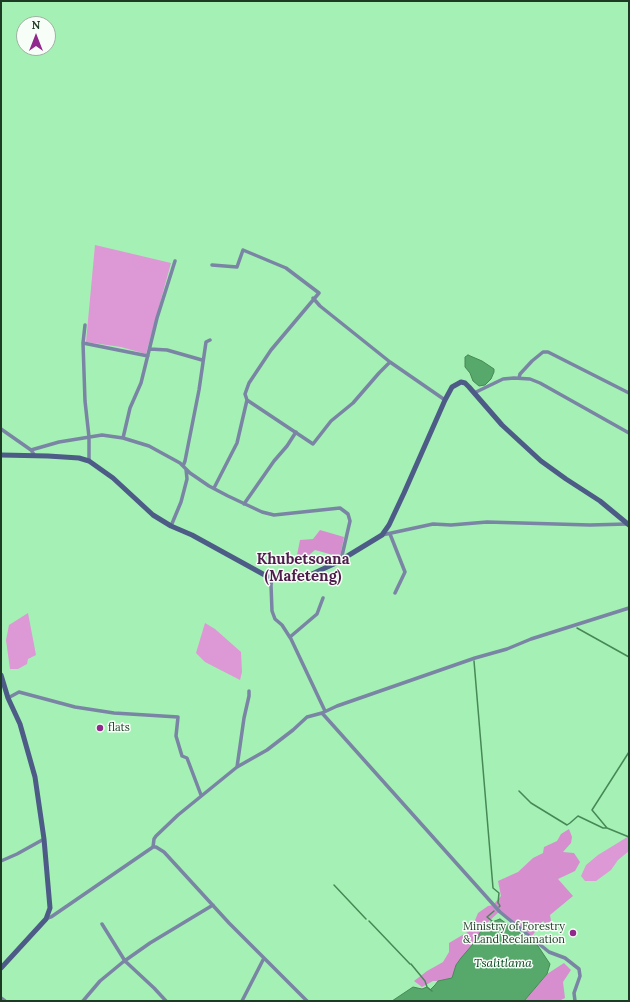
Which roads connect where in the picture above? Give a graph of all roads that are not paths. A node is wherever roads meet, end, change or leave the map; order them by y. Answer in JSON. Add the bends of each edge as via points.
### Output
{"nodes":[{"id":1,"x":175,"y":261,"type":"dead end"},
{"id":2,"x":212,"y":265,"type":"dead end"},
{"id":3,"x":313,"y":298,"type":"junction"},
{"id":4,"x":85,"y":325,"type":"dead end"},
{"id":5,"x":210,"y":340,"type":"dead end"},
{"id":6,"x":83,"y":343,"type":"junction"},
{"id":7,"x":150,"y":349,"type":"junction"},
{"id":8,"x":148,"y":356,"type":"junction"},
{"id":9,"x":202,"y":360,"type":"junction"},
{"id":10,"x":390,"y":362,"type":"junction"},
{"id":11,"x":519,"y":378,"type":"junction"},
{"id":12,"x":474,"y":393,"type":"junction"},
{"id":13,"x":629,"y":393,"type":"edge"},
{"id":14,"x":247,"y":400,"type":"junction"},
{"id":15,"x":445,"y":400,"type":"junction"},
{"id":16,"x":1,"y":429,"type":"edge"},
{"id":17,"x":296,"y":432,"type":"junction"},
{"id":18,"x":629,"y":433,"type":"edge"},
{"id":19,"x":89,"y":437,"type":"junction"},
{"id":20,"x":123,"y":438,"type":"junction"},
{"id":21,"x":31,"y":450,"type":"junction"},
{"id":22,"x":1,"y":455,"type":"edge"},
{"id":23,"x":35,"y":456,"type":"junction"},
{"id":24,"x":89,"y":461,"type":"junction"},
{"id":25,"x":184,"y":467,"type":"junction"},
{"id":26,"x":214,"y":488,"type":"junction"},
{"id":27,"x":244,"y":504,"type":"junction"},
{"id":28,"x":628,"y":524,"type":"edge"},
{"id":29,"x":171,"y":526,"type":"junction"},
{"id":30,"x":390,"y":534,"type":"junction"},
{"id":31,"x":382,"y":535,"type":"junction"},
{"id":32,"x":341,"y":560,"type":"junction"},
{"id":33,"x":272,"y":579,"type":"junction"},
{"id":34,"x":395,"y":593,"type":"dead end"},
{"id":35,"x":323,"y":598,"type":"dead end"},
{"id":36,"x":629,"y":608,"type":"edge"},
{"id":37,"x":290,"y":637,"type":"junction"},
{"id":38,"x":1,"y":675,"type":"edge"},
{"id":39,"x":249,"y":691,"type":"dead end"},
{"id":40,"x":8,"y":698,"type":"junction"},
{"id":41,"x":323,"y":712,"type":"junction"},
{"id":42,"x":238,"y":767,"type":"junction"},
{"id":43,"x":201,"y":795,"type":"junction"},
{"id":44,"x":44,"y":839,"type":"junction"},
{"id":45,"x":153,"y":847,"type":"junction"},
{"id":46,"x":1,"y":861,"type":"edge"},
{"id":47,"x":213,"y":905,"type":"junction"},
{"id":48,"x":46,"y":919,"type":"junction"},
{"id":49,"x":102,"y":924,"type":"dead end"},
{"id":50,"x":264,"y":958,"type":"junction"},
{"id":51,"x":125,"y":961,"type":"junction"},
{"id":52,"x":1,"y":968,"type":"edge"},
{"id":53,"x":1,"y":998,"type":"edge"},
{"id":54,"x":5,"y":1001,"type":"edge"},
{"id":55,"x":83,"y":1001,"type":"edge"},
{"id":56,"x":166,"y":1001,"type":"edge"},
{"id":57,"x":242,"y":1001,"type":"edge"},
{"id":58,"x":308,"y":1001,"type":"edge"},
{"id":59,"x":575,"y":1001,"type":"edge"}],
"edges":[{"from":1,"to":7,"type":"street"},
{"from":2,"to":3,"type":"street","via":[[237,267],[243,250],[286,268],[319,293]]},
{"from":3,"to":10,"type":"street"},
{"from":3,"to":14,"type":"street","via":[[271,350],[249,383],[245,394]]},
{"from":4,"to":6,"type":"street"},
{"from":5,"to":9,"type":"street","via":[[206,342]]},
{"from":6,"to":8,"type":"street"},
{"from":6,"to":19,"type":"street"},
{"from":7,"to":8,"type":"street"},
{"from":7,"to":9,"type":"street","via":[[167,350]]},
{"from":8,"to":20,"type":"street","via":[[141,383],[130,408]]},
{"from":9,"to":25,"type":"street","via":[[199,390]]},
{"from":10,"to":15,"type":"street"},
{"from":10,"to":17,"type":"street","via":[[378,372],[353,402],[331,421],[313,444]]},
{"from":11,"to":12,"type":"street","via":[[503,379]]},
{"from":11,"to":13,"type":"street","via":[[532,361],[543,352],[548,352]]},
{"from":11,"to":18,"type":"street","via":[[530,378],[540,382]]},
{"from":12,"to":15,"type":"street","via":[[461,382],[452,387]]},
{"from":12,"to":28,"type":"street","via":[[502,425],[541,461]]},
{"from":14,"to":17,"type":"street"},
{"from":14,"to":26,"type":"street","via":[[237,443]]},
{"from":15,"to":31,"type":"street","via":[[404,493]]},
{"from":16,"to":21,"type":"street"},
{"from":17,"to":27,"type":"street"},
{"from":19,"to":20,"type":"street","via":[[102,435]]},
{"from":19,"to":21,"type":"street"},
{"from":19,"to":24,"type":"street"},
{"from":20,"to":25,"type":"street","via":[[149,446]]},
{"from":21,"to":23,"type":"street"},
{"from":22,"to":23,"type":"street"},
{"from":23,"to":24,"type":"street","via":[[79,458]]},
{"from":24,"to":29,"type":"street","via":[[113,478],[153,515]]},
{"from":25,"to":26,"type":"street"},
{"from":25,"to":29,"type":"street","via":[[187,480]]},
{"from":26,"to":27,"type":"street"},
{"from":27,"to":32,"type":"street","via":[[274,514],[344,509],[350,521]]},
{"from":28,"to":30,"type":"street","via":[[433,524]]},
{"from":29,"to":33,"type":"street"},
{"from":30,"to":31,"type":"street"},
{"from":30,"to":34,"type":"street","via":[[405,572]]},
{"from":31,"to":32,"type":"street"},
{"from":32,"to":33,"type":"street","via":[[301,578]]},
{"from":33,"to":37,"type":"street","via":[[272,611],[275,619]]},
{"from":35,"to":37,"type":"street","via":[[317,614]]},
{"from":36,"to":41,"type":"street","via":[[475,658]]},
{"from":37,"to":41,"type":"street"},
{"from":38,"to":40,"type":"street"},
{"from":39,"to":42,"type":"street"},
{"from":40,"to":43,"type":"street","via":[[19,692],[75,708],[178,717],[176,736],[182,756],[187,758]]},
{"from":40,"to":44,"type":"street","via":[[20,724],[35,777]]},
{"from":41,"to":42,"type":"street","via":[[307,717],[267,750]]},
{"from":41,"to":59,"type":"street","via":[[500,912],[549,952],[565,958],[579,968]]},
{"from":42,"to":43,"type":"street"},
{"from":43,"to":45,"type":"street","via":[[156,836]]},
{"from":44,"to":46,"type":"street"},
{"from":44,"to":48,"type":"street","via":[[50,908]]},
{"from":45,"to":47,"type":"street","via":[[164,852]]},
{"from":45,"to":48,"type":"street"},
{"from":47,"to":50,"type":"street"},
{"from":47,"to":51,"type":"street"},
{"from":48,"to":52,"type":"street"},
{"from":49,"to":51,"type":"street"},
{"from":50,"to":57,"type":"street"},
{"from":50,"to":58,"type":"street"},
{"from":51,"to":55,"type":"street","via":[[100,981]]},
{"from":51,"to":56,"type":"street"},
{"from":53,"to":54,"type":"street"}]}
